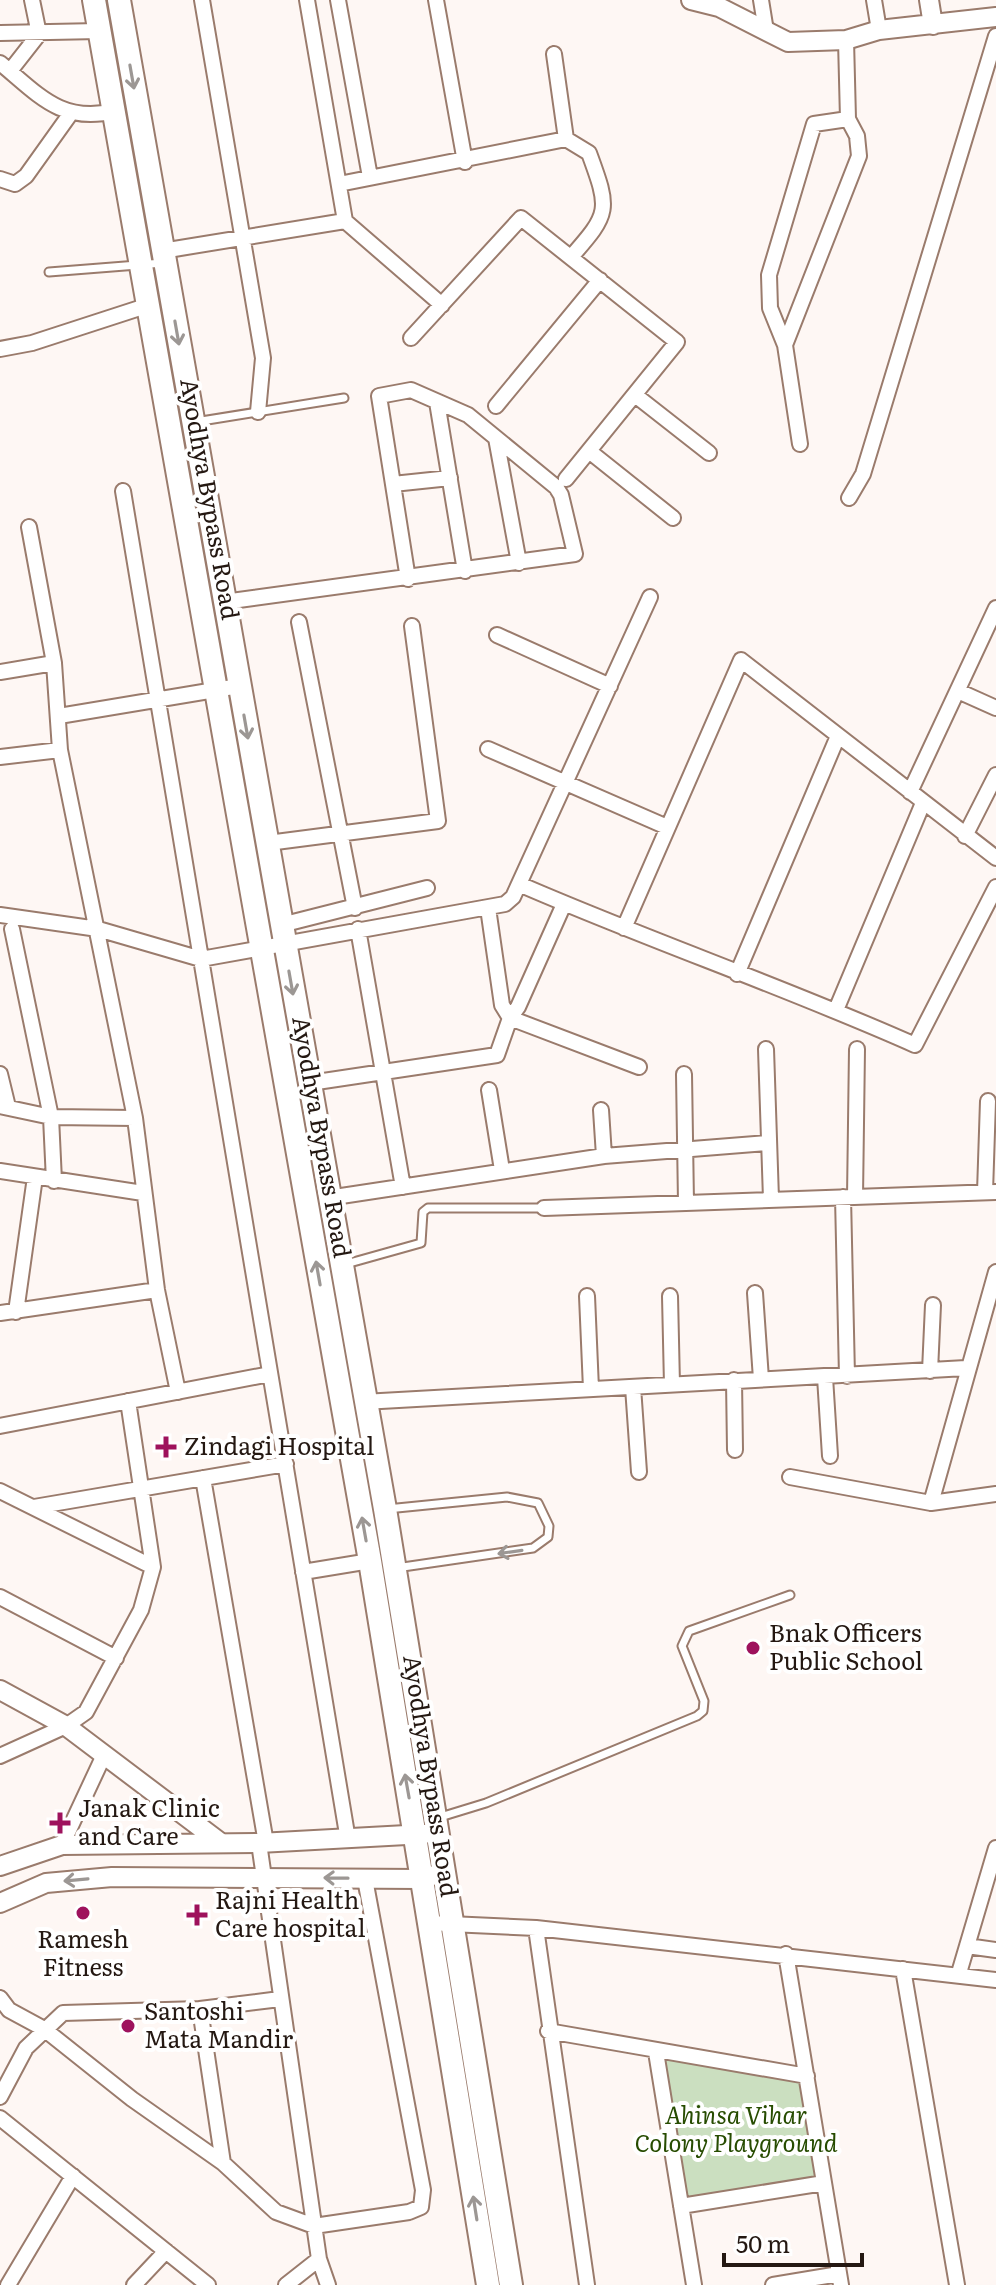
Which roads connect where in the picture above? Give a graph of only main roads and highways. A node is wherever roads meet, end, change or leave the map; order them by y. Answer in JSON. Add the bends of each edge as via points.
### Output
{"nodes":[{"id":1,"x":94,"y":0,"type":"edge"},
{"id":2,"x":119,"y":0,"type":"edge"},
{"id":3,"x":156,"y":260,"type":"junction"},
{"id":4,"x":275,"y":938,"type":"junction"},
{"id":5,"x":399,"y":1593,"type":"junction"},
{"id":6,"x":374,"y":1596,"type":"junction"},
{"id":7,"x":429,"y":1829,"type":"junction"},
{"id":8,"x":439,"y":1923,"type":"junction"},
{"id":9,"x":488,"y":2285,"type":"edge"},
{"id":10,"x":511,"y":2285,"type":"edge"}],
"edges":[{"from":1,"to":3,"type":"main road","name":"Ayodhya Bypass Road","via":[[115,111]]},
{"from":2,"to":3,"type":"main road","name":"Ayodhya Bypass Road","one_way":true},
{"from":3,"to":4,"type":"main road","name":"Ayodhya Bypass Road","one_way":true,"via":[[193,423],[268,843]]},
{"from":3,"to":4,"type":"main road","name":"Ayodhya Bypass Road","via":[[149,305],[216,689]]},
{"from":4,"to":5,"type":"main road","name":"Ayodhya Bypass Road","one_way":true,"via":[[310,1083]]},
{"from":6,"to":4,"type":"main road","name":"Ayodhya Bypass Road","one_way":true},
{"from":5,"to":6,"type":"main road"},
{"from":5,"to":7,"type":"main road","name":"Ayodhya Bypass Road"},
{"from":7,"to":6,"type":"main road","name":"Ayodhya Bypass Road","one_way":true},
{"from":7,"to":8,"type":"main road","name":"Ayodhya Bypass Road"},
{"from":9,"to":8,"type":"main road","name":"Ayodhya Bypass Road","one_way":true},
{"from":8,"to":10,"type":"main road","name":"Ayodhya Bypass Road"}]}
